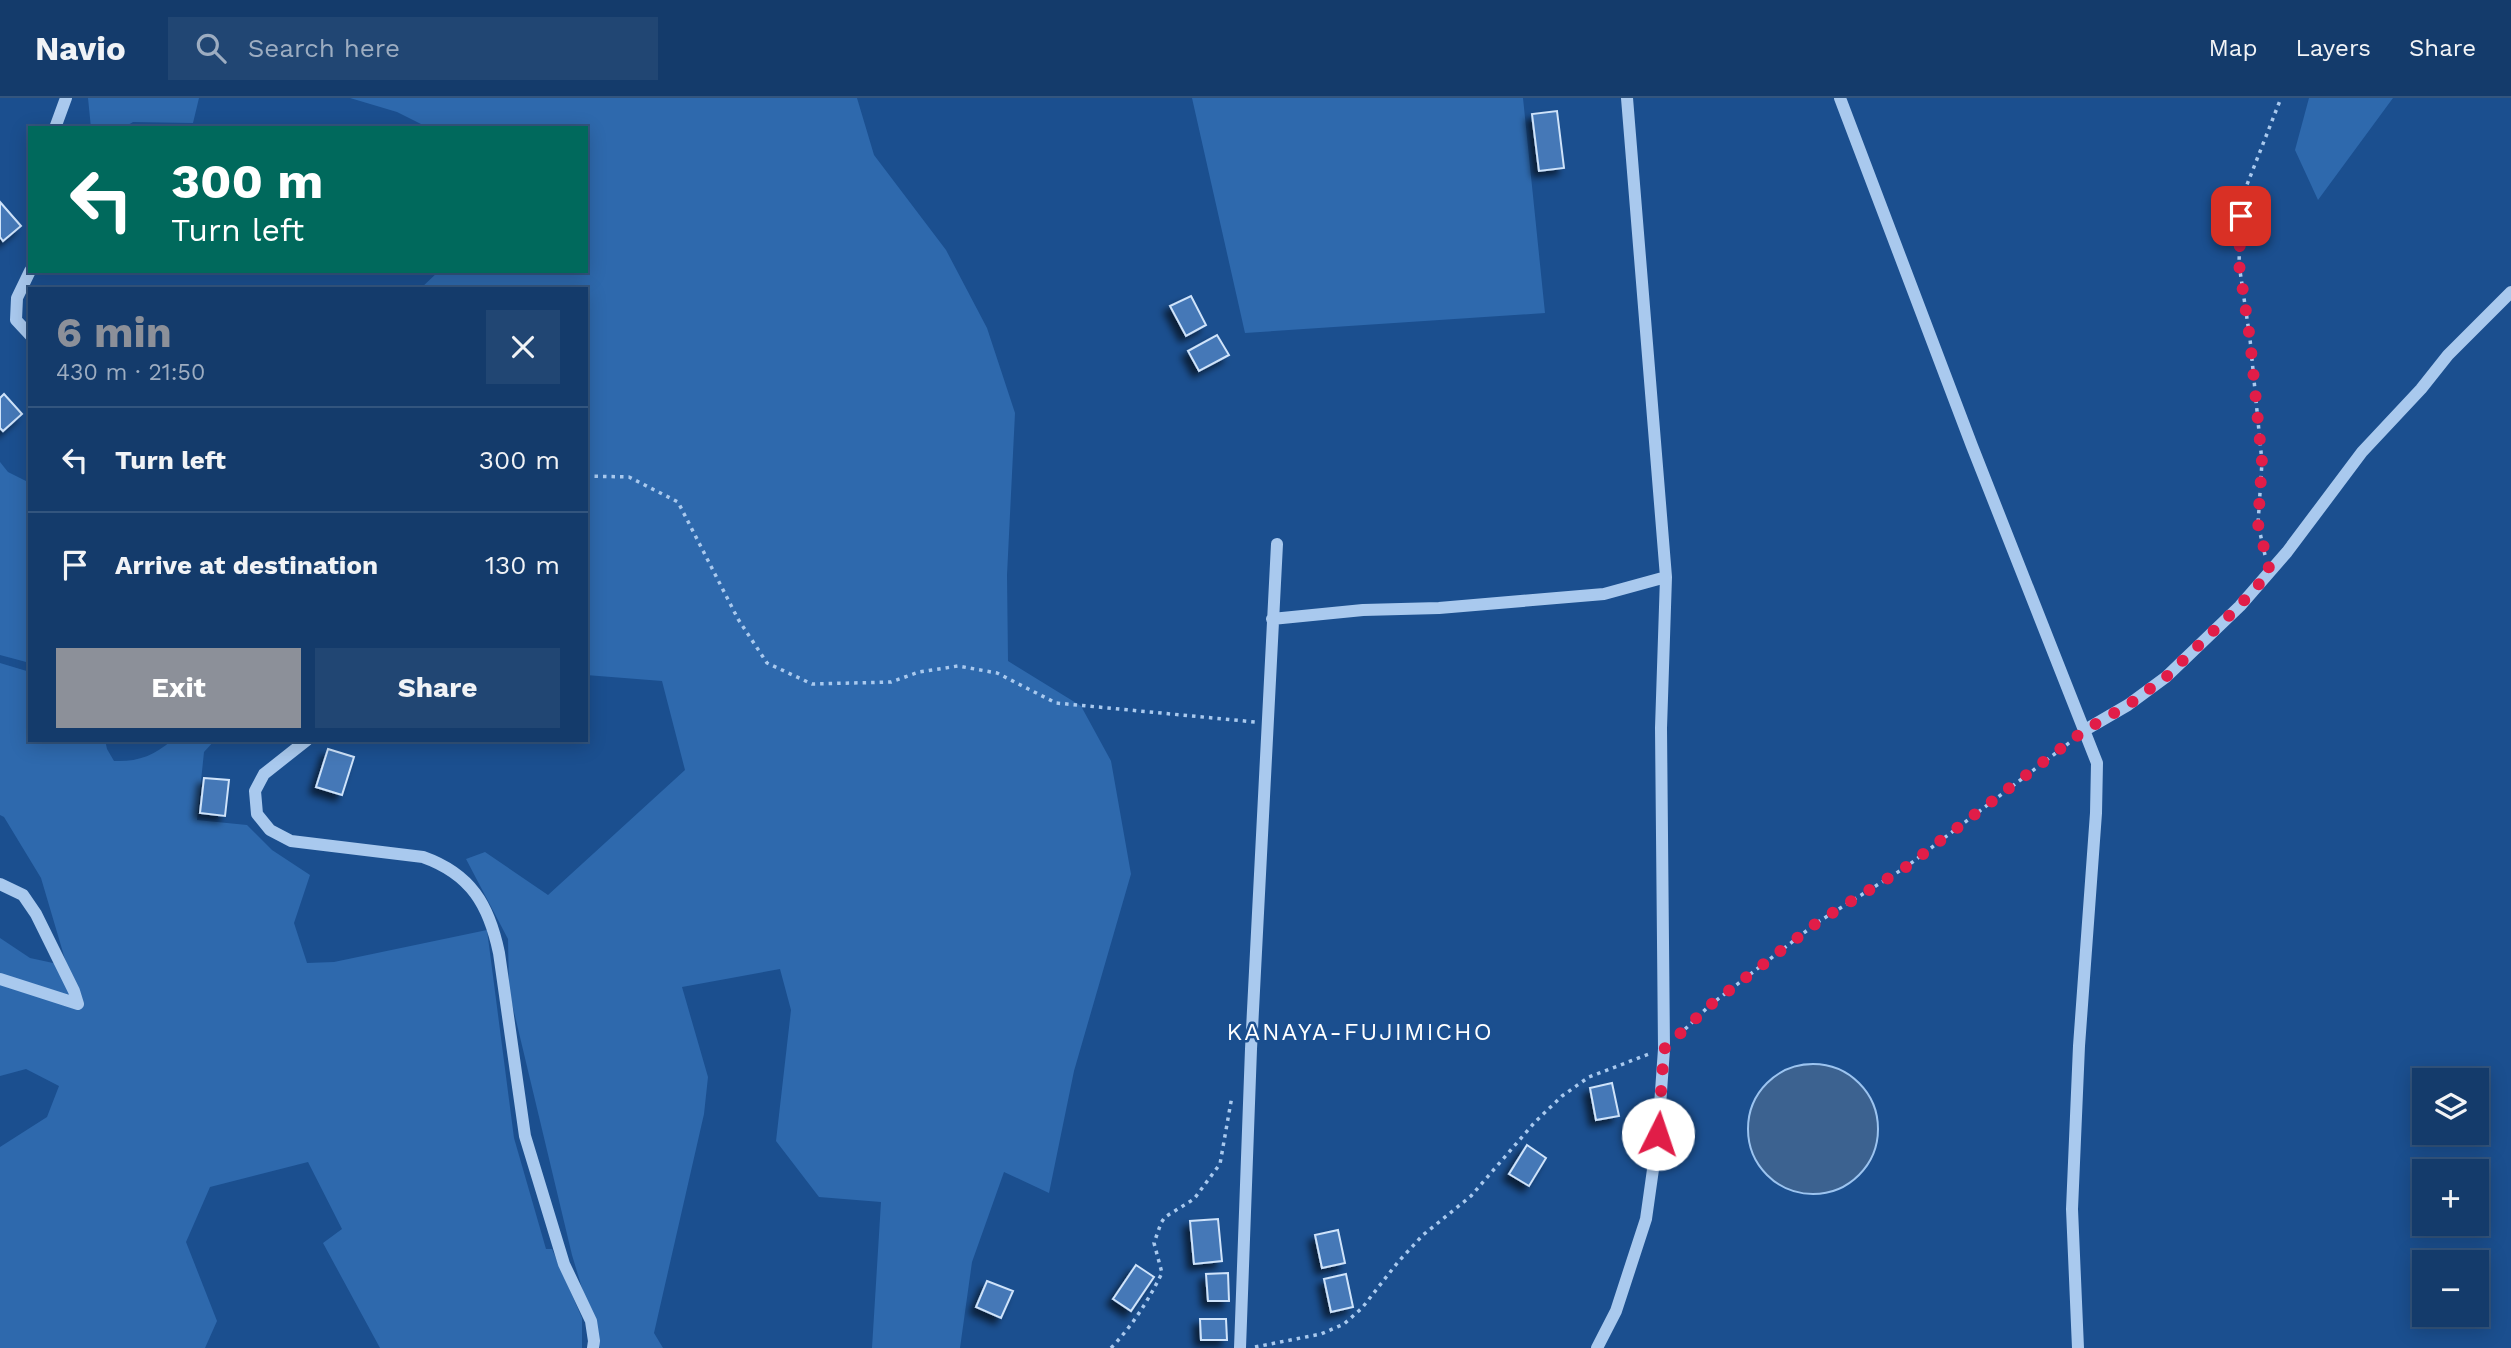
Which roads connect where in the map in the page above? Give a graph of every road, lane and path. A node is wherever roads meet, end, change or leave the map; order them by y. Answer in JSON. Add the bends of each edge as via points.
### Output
{"nodes":[{"id":1,"x":66,"y":98,"type":"edge"},
{"id":2,"x":1627,"y":98,"type":"edge"},
{"id":3,"x":1840,"y":98,"type":"edge"},
{"id":4,"x":2281,"y":98,"type":"edge"},
{"id":5,"x":56,"y":126,"type":"edge"},
{"id":6,"x":29,"y":273,"type":"edge"},
{"id":7,"x":2511,"y":292,"type":"edge"},
{"id":8,"x":28,"y":333,"type":"edge"},
{"id":9,"x":588,"y":476,"type":"edge"},
{"id":10,"x":1278,"y":544,"type":"dead end"},
{"id":11,"x":2270,"y":572,"type":"junction"},
{"id":12,"x":1665,"y":577,"type":"junction"},
{"id":13,"x":1272,"y":619,"type":"junction"},
{"id":14,"x":1267,"y":723,"type":"junction"},
{"id":15,"x":2085,"y":730,"type":"junction"},
{"id":16,"x":304,"y":742,"type":"edge"},
{"id":17,"x":0,"y":884,"type":"edge"},
{"id":18,"x":0,"y":979,"type":"edge"},
{"id":19,"x":1664,"y":1049,"type":"junction"},
{"id":20,"x":1232,"y":1095,"type":"dead end"},
{"id":21,"x":593,"y":1348,"type":"edge"},
{"id":22,"x":1111,"y":1348,"type":"edge"},
{"id":23,"x":1240,"y":1348,"type":"edge"},
{"id":24,"x":1249,"y":1348,"type":"edge"},
{"id":25,"x":1597,"y":1348,"type":"edge"},
{"id":26,"x":2078,"y":1348,"type":"edge"}],
"edges":[{"from":1,"to":5,"type":"street"},
{"from":2,"to":12,"type":"street"},
{"from":3,"to":15,"type":"street"},
{"from":4,"to":11,"type":"path","via":[[2241,200],[2239,264],[2262,462],[2258,524]]},
{"from":6,"to":8,"type":"street","via":[[17,298],[16,320]]},
{"from":7,"to":11,"type":"street","via":[[2362,452]]},
{"from":9,"to":14,"type":"path","via":[[629,477],[678,502],[738,619],[767,663],[812,684],[891,682],[958,666],[997,673],[1056,703]]},
{"from":10,"to":13,"type":"street"},
{"from":11,"to":15,"type":"street","via":[[2166,677]]},
{"from":12,"to":13,"type":"street","via":[[1604,594]]},
{"from":12,"to":19,"type":"street","via":[[1661,728]]},
{"from":13,"to":14,"type":"street"},
{"from":14,"to":23,"type":"street"},
{"from":15,"to":19,"type":"path","via":[[1906,867],[1818,922],[1709,1006]]},
{"from":15,"to":26,"type":"street","via":[[2097,763],[2071,1209]]},
{"from":16,"to":21,"type":"street","via":[[264,774],[255,791],[257,814],[270,830],[291,841],[423,857],[458,874],[484,904],[499,953],[525,1136],[564,1264],[591,1321]]},
{"from":17,"to":18,"type":"street","via":[[23,895],[36,914],[78,1004]]},
{"from":19,"to":24,"type":"path","via":[[1588,1077],[1562,1096],[1471,1196],[1398,1262],[1344,1324],[1321,1335]]},
{"from":19,"to":25,"type":"street","via":[[1646,1219],[1616,1311]]},
{"from":20,"to":22,"type":"path","via":[[1220,1164],[1194,1199],[1161,1223],[1154,1243],[1162,1273],[1145,1306]]}]}
